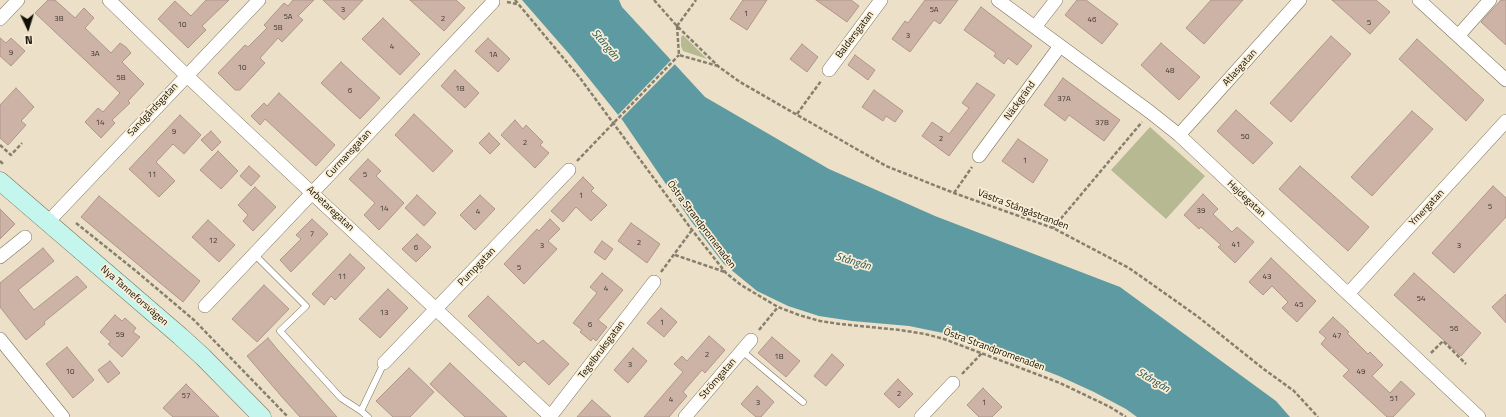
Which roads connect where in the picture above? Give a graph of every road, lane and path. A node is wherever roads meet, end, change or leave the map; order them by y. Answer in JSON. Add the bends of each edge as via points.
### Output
{"nodes":[{"id":1,"x":18,"y":0,"type":"edge"},
{"id":2,"x":109,"y":0,"type":"edge"},
{"id":3,"x":258,"y":0,"type":"edge"},
{"id":4,"x":515,"y":0,"type":"edge"},
{"id":5,"x":654,"y":0,"type":"edge"},
{"id":6,"x":696,"y":0,"type":"edge"},
{"id":7,"x":881,"y":0,"type":"edge"},
{"id":8,"x":998,"y":0,"type":"edge"},
{"id":9,"x":1056,"y":0,"type":"edge"},
{"id":10,"x":1300,"y":0,"type":"edge"},
{"id":11,"x":1419,"y":0,"type":"edge"},
{"id":12,"x":1490,"y":0,"type":"edge"},
{"id":13,"x":493,"y":2,"type":"dead end"},
{"id":14,"x":2,"y":12,"type":"edge"},
{"id":15,"x":677,"y":26,"type":"junction"},
{"id":16,"x":1035,"y":27,"type":"junction"},
{"id":17,"x":1458,"y":36,"type":"junction"},
{"id":18,"x":1060,"y":46,"type":"junction"},
{"id":19,"x":679,"y":55,"type":"junction"},
{"id":20,"x":720,"y":67,"type":"junction"},
{"id":21,"x":829,"y":70,"type":"joint"},
{"id":22,"x":186,"y":75,"type":"junction"},
{"id":23,"x":1506,"y":80,"type":"edge"},
{"id":24,"x":1150,"y":112,"type":"junction"},
{"id":25,"x":797,"y":114,"type":"junction"},
{"id":26,"x":1506,"y":121,"type":"edge"},
{"id":27,"x":614,"y":122,"type":"junction"},
{"id":28,"x":1179,"y":135,"type":"junction"},
{"id":29,"x":22,"y":143,"type":"dead end"},
{"id":30,"x":0,"y":145,"type":"edge"},
{"id":31,"x":979,"y":156,"type":"joint"},
{"id":32,"x":569,"y":170,"type":"joint"},
{"id":33,"x":0,"y":181,"type":"edge"},
{"id":34,"x":313,"y":193,"type":"junction"},
{"id":35,"x":954,"y":193,"type":"junction"},
{"id":36,"x":48,"y":222,"type":"junction"},
{"id":37,"x":1053,"y":228,"type":"junction"},
{"id":38,"x":692,"y":230,"type":"junction"},
{"id":39,"x":25,"y":237,"type":"dead end"},
{"id":40,"x":255,"y":255,"type":"junction"},
{"id":41,"x":675,"y":255,"type":"junction"},
{"id":42,"x":0,"y":258,"type":"edge"},
{"id":43,"x":726,"y":273,"type":"junction"},
{"id":44,"x":654,"y":282,"type":"joint"},
{"id":45,"x":1348,"y":294,"type":"junction"},
{"id":46,"x":205,"y":306,"type":"dead end"},
{"id":47,"x":778,"y":307,"type":"junction"},
{"id":48,"x":436,"y":310,"type":"junction"},
{"id":49,"x":0,"y":339,"type":"edge"},
{"id":50,"x":751,"y":340,"type":"joint"},
{"id":51,"x":742,"y":351,"type":"junction"},
{"id":52,"x":982,"y":353,"type":"junction"},
{"id":53,"x":384,"y":363,"type":"joint"},
{"id":54,"x":1421,"y":364,"type":"junction"},
{"id":55,"x":1466,"y":364,"type":"dead end"},
{"id":56,"x":953,"y":383,"type":"joint"},
{"id":57,"x":803,"y":402,"type":"dead end"},
{"id":58,"x":361,"y":411,"type":"junction"},
{"id":59,"x":63,"y":417,"type":"edge"},
{"id":60,"x":262,"y":417,"type":"edge"},
{"id":61,"x":368,"y":417,"type":"edge"},
{"id":62,"x":550,"y":417,"type":"edge"},
{"id":63,"x":685,"y":417,"type":"edge"},
{"id":64,"x":921,"y":417,"type":"edge"},
{"id":65,"x":1126,"y":417,"type":"edge"},
{"id":66,"x":1318,"y":417,"type":"edge"},
{"id":67,"x":1479,"y":417,"type":"edge"}],
"edges":[{"from":1,"to":14,"type":"street"},
{"from":2,"to":22,"type":"street","name":"Arbetaregatan"},
{"from":3,"to":22,"type":"street","name":"Sandgårdsgatan"},
{"from":4,"to":27,"type":"path","name":"Östra Strandpromenaden"},
{"from":5,"to":15,"type":"path","name":"Västra Stångåstranden"},
{"from":6,"to":15,"type":"path"},
{"from":7,"to":21,"type":"street","name":"Baldersgatan"},
{"from":8,"to":16,"type":"street","name":"Hejdegatan"},
{"from":9,"to":16,"type":"street"},
{"from":10,"to":28,"type":"street","name":"Atlasgatan"},
{"from":11,"to":17,"type":"street"},
{"from":12,"to":17,"type":"street"},
{"from":13,"to":34,"type":"street","name":"Curmansgatan"},
{"from":15,"to":19,"type":"path"},
{"from":15,"to":20,"type":"path","name":"Västra Stångåstranden"},
{"from":16,"to":18,"type":"street","name":"Hejdegatan"},
{"from":17,"to":23,"type":"street"},
{"from":18,"to":24,"type":"street","name":"Hejdegatan"},
{"from":18,"to":31,"type":"street","name":"Näckgränd"},
{"from":19,"to":20,"type":"path","name":"Västra Stångåstranden"},
{"from":19,"to":27,"type":"path"},
{"from":20,"to":25,"type":"path","name":"Västra Stångåstranden","via":[[740,82]]},
{"from":21,"to":25,"type":"path"},
{"from":22,"to":34,"type":"street","name":"Arbetaregatan"},
{"from":22,"to":36,"type":"street","name":"Sandgårdsgatan"},
{"from":24,"to":28,"type":"street","name":"Hejdegatan"},
{"from":24,"to":37,"type":"path"},
{"from":25,"to":35,"type":"path","name":"Västra Stångåstranden","via":[[886,166]]},
{"from":26,"to":45,"type":"street","name":"Ymergatan"},
{"from":27,"to":32,"type":"path"},
{"from":27,"to":38,"type":"path","name":"Östra Strandpromenaden"},
{"from":28,"to":45,"type":"street","name":"Hejdegatan"},
{"from":29,"to":30,"type":"path","via":[[11,155]]},
{"from":31,"to":35,"type":"path"},
{"from":32,"to":48,"type":"street","name":"Pumpgatan"},
{"from":33,"to":36,"type":"main road","name":"Nya Tanneforsvägen"},
{"from":34,"to":40,"type":"street","name":"Curmansgatan"},
{"from":34,"to":48,"type":"street","name":"Arbetaregatan"},
{"from":35,"to":37,"type":"path","name":"Västra Stångåstranden"},
{"from":36,"to":60,"type":"main road","name":"Nya Tanneforsvägen","via":[[204,357]]},
{"from":37,"to":66,"type":"path","name":"Västra Stångåstranden","via":[[1129,268],[1197,316],[1294,391]]},
{"from":38,"to":41,"type":"path"},
{"from":38,"to":43,"type":"path","name":"Östra Strandpromenaden"},
{"from":39,"to":42,"type":"street"},
{"from":40,"to":46,"type":"street","name":"Curmansgatan"},
{"from":40,"to":58,"type":"lane","via":[[306,306],[280,331],[341,398]]},
{"from":41,"to":43,"type":"path"},
{"from":41,"to":44,"type":"path"},
{"from":43,"to":47,"type":"path","name":"Östra Strandpromenaden"},
{"from":44,"to":62,"type":"street","name":"Tegelbruksgatan"},
{"from":45,"to":54,"type":"street","name":"Hejdegatan"},
{"from":47,"to":50,"type":"path"},
{"from":47,"to":52,"type":"path","name":"Östra Strandpromenaden","via":[[820,321],[925,334]]},
{"from":48,"to":53,"type":"street","name":"Pumpgatan"},
{"from":48,"to":62,"type":"street","name":"Arbetaregatan"},
{"from":49,"to":59,"type":"street"},
{"from":50,"to":51,"type":"street","name":"Strömgatan"},
{"from":51,"to":57,"type":"lane"},
{"from":51,"to":63,"type":"street","name":"Strömgatan"},
{"from":52,"to":56,"type":"path"},
{"from":52,"to":65,"type":"path","name":"Östra Strandpromenaden","via":[[1060,383]]},
{"from":53,"to":58,"type":"lane"},
{"from":54,"to":55,"type":"path","via":[[1442,341]]},
{"from":54,"to":67,"type":"street","name":"Hejdegatan"},
{"from":56,"to":64,"type":"street"},
{"from":58,"to":61,"type":"lane"}]}
